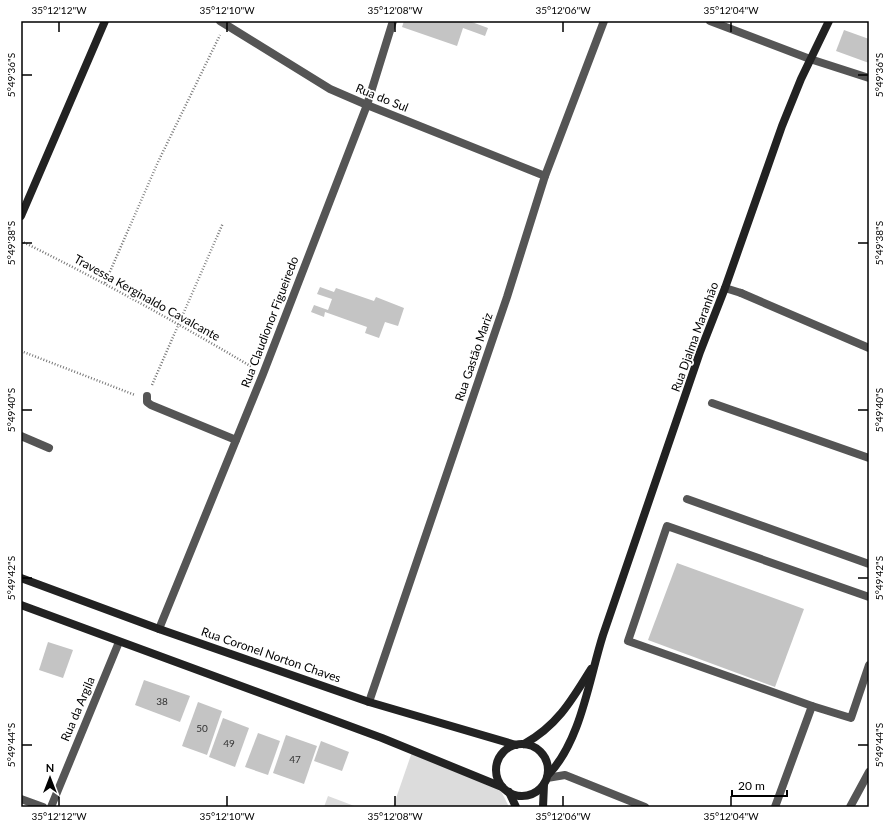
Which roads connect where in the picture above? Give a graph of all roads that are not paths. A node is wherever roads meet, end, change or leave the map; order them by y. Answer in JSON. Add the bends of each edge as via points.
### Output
{"nodes":[{"id":1,"x":105,"y":21,"type":"edge"},
{"id":2,"x":393,"y":21,"type":"edge"},
{"id":3,"x":604,"y":21,"type":"edge"},
{"id":4,"x":710,"y":21,"type":"edge"},
{"id":5,"x":829,"y":21,"type":"edge"},
{"id":6,"x":223,"y":22,"type":"edge"},
{"id":7,"x":810,"y":59,"type":"junction"},
{"id":8,"x":869,"y":78,"type":"edge"},
{"id":9,"x":367,"y":105,"type":"junction"},
{"id":10,"x":546,"y":176,"type":"junction"},
{"id":11,"x":21,"y":216,"type":"edge"},
{"id":12,"x":725,"y":288,"type":"junction"},
{"id":13,"x":869,"y":348,"type":"edge"},
{"id":14,"x":146,"y":398,"type":"road end"},
{"id":15,"x":712,"y":403,"type":"dead end"},
{"id":16,"x":21,"y":436,"type":"edge"},
{"id":17,"x":236,"y":440,"type":"junction"},
{"id":18,"x":49,"y":448,"type":"dead end"},
{"id":19,"x":869,"y":458,"type":"edge"},
{"id":20,"x":686,"y":500,"type":"dead end"},
{"id":21,"x":869,"y":564,"type":"edge"},
{"id":22,"x":21,"y":578,"type":"edge"},
{"id":23,"x":869,"y":597,"type":"edge"},
{"id":24,"x":21,"y":605,"type":"edge"},
{"id":25,"x":159,"y":628,"type":"junction"},
{"id":26,"x":119,"y":642,"type":"junction"},
{"id":27,"x":594,"y":665,"type":"junction"},
{"id":28,"x":869,"y":665,"type":"edge"},
{"id":29,"x":369,"y":702,"type":"junction"},
{"id":30,"x":812,"y":706,"type":"junction"},
{"id":31,"x":520,"y":745,"type":"junction"},
{"id":32,"x":869,"y":772,"type":"edge"},
{"id":33,"x":546,"y":779,"type":"junction"},
{"id":34,"x":505,"y":789,"type":"junction"},
{"id":35,"x":21,"y":799,"type":"edge"},
{"id":36,"x":43,"y":807,"type":"edge"},
{"id":37,"x":51,"y":807,"type":"edge"},
{"id":38,"x":516,"y":807,"type":"edge"},
{"id":39,"x":544,"y":807,"type":"edge"},
{"id":40,"x":645,"y":807,"type":"edge"},
{"id":41,"x":775,"y":807,"type":"edge"},
{"id":42,"x":850,"y":807,"type":"edge"}],
"edges":[{"from":1,"to":11,"type":"main road"},
{"from":2,"to":9,"type":"street","name":"Rua Claudionor Figueiredo"},
{"from":3,"to":10,"type":"street","name":"Rua Gastão Mariz"},
{"from":4,"to":7,"type":"street"},
{"from":5,"to":7,"type":"main road","name":"Rua Djalma Maranhão"},
{"from":6,"to":9,"type":"street","name":"Rua do Sul","via":[[330,89]]},
{"from":7,"to":8,"type":"street"},
{"from":7,"to":12,"type":"main road","name":"Rua Djalma Maranhão","via":[[782,126]]},
{"from":9,"to":10,"type":"street","name":"Rua do Sul"},
{"from":9,"to":17,"type":"street","name":"Rua Claudionor Figueiredo"},
{"from":10,"to":29,"type":"street","name":"Rua Gastão Mariz"},
{"from":12,"to":13,"type":"street"},
{"from":12,"to":27,"type":"main road","name":"Rua Djalma Maranhão","via":[[700,352]]},
{"from":14,"to":17,"type":"street","via":[[151,405]]},
{"from":15,"to":19,"type":"street"},
{"from":16,"to":18,"type":"street"},
{"from":17,"to":25,"type":"street","name":"Rua Claudionor Figueiredo"},
{"from":20,"to":21,"type":"street"},
{"from":22,"to":25,"type":"main road","name":"Rua Coronel Norton Chaves"},
{"from":23,"to":30,"type":"street","via":[[667,526],[628,641]]},
{"from":24,"to":26,"type":"main road"},
{"from":25,"to":29,"type":"main road","name":"Rua Coronel Norton Chaves"},
{"from":26,"to":34,"type":"main road","via":[[382,738]]},
{"from":26,"to":37,"type":"street","name":"Rua da Argila"},
{"from":27,"to":31,"type":"main road","name":"Rua Djalma Maranhão","via":[[555,721],[546,730]]},
{"from":27,"to":33,"type":"main road","name":"Rua Djalma Maranhão","via":[[589,691],[578,721],[559,761]]},
{"from":28,"to":30,"type":"street","via":[[851,718]]},
{"from":29,"to":31,"type":"main road","name":"Rua Coronel Norton Chaves"},
{"from":30,"to":41,"type":"street"},
{"from":31,"to":33,"type":"main road","via":[[535,747],[543,754],[547,764]]},
{"from":31,"to":34,"type":"main road","via":[[506,750],[497,762],[496,771]]},
{"from":32,"to":42,"type":"street"},
{"from":33,"to":34,"type":"main road","via":[[532,794],[524,796]]},
{"from":33,"to":39,"type":"main road"},
{"from":33,"to":40,"type":"street","via":[[565,775]]},
{"from":34,"to":38,"type":"main road"},
{"from":35,"to":36,"type":"street"}]}
